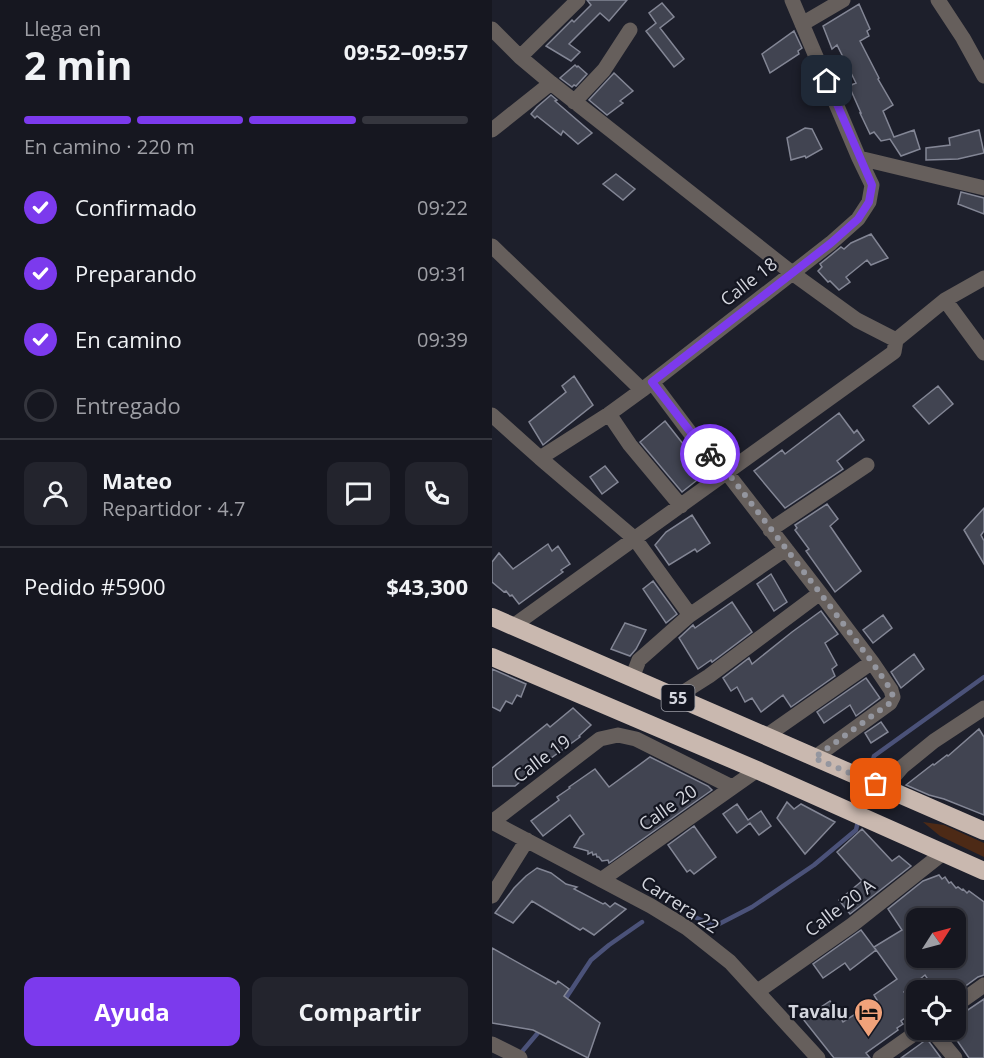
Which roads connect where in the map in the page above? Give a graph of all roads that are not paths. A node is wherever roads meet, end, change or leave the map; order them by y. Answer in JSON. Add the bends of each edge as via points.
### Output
{"nodes":[{"id":1,"x":578,"y":0,"type":"edge"},
{"id":2,"x":792,"y":0,"type":"edge"},
{"id":3,"x":843,"y":0,"type":"edge"},
{"id":4,"x":940,"y":1,"type":"edge"},
{"id":5,"x":802,"y":24,"type":"junction"},
{"id":6,"x":492,"y":29,"type":"edge"},
{"id":7,"x":630,"y":30,"type":"dead end"},
{"id":8,"x":520,"y":57,"type":"junction"},
{"id":9,"x":984,"y":76,"type":"edge"},
{"id":10,"x":551,"y":83,"type":"junction"},
{"id":11,"x":574,"y":102,"type":"junction"},
{"id":12,"x":492,"y":130,"type":"edge"},
{"id":13,"x":859,"y":158,"type":"junction"},
{"id":14,"x":984,"y":188,"type":"edge"},
{"id":15,"x":492,"y":246,"type":"edge"},
{"id":16,"x":792,"y":273,"type":"junction"},
{"id":17,"x":984,"y":278,"type":"edge"},
{"id":18,"x":945,"y":300,"type":"junction"},
{"id":19,"x":896,"y":339,"type":"junction"},
{"id":20,"x":984,"y":353,"type":"edge"},
{"id":21,"x":647,"y":386,"type":"junction"},
{"id":22,"x":609,"y":414,"type":"junction"},
{"id":23,"x":492,"y":415,"type":"edge"},
{"id":24,"x":540,"y":458,"type":"junction"},
{"id":25,"x":867,"y":465,"type":"dead end"},
{"id":26,"x":728,"y":473,"type":"junction"},
{"id":27,"x":681,"y":506,"type":"junction"},
{"id":28,"x":770,"y":530,"type":"junction"},
{"id":29,"x":635,"y":539,"type":"junction"},
{"id":30,"x":786,"y":549,"type":"junction"},
{"id":31,"x":820,"y":593,"type":"junction"},
{"id":32,"x":690,"y":615,"type":"junction"},
{"id":33,"x":492,"y":617,"type":"edge"},
{"id":34,"x":513,"y":627,"type":"junction"},
{"id":35,"x":492,"y":657,"type":"edge"},
{"id":36,"x":872,"y":662,"type":"junction"},
{"id":37,"x":632,"y":678,"type":"junction"},
{"id":38,"x":676,"y":697,"type":"junction"},
{"id":39,"x":981,"y":716,"type":"edge"},
{"id":40,"x":766,"y":736,"type":"junction"},
{"id":41,"x":814,"y":758,"type":"junction"},
{"id":42,"x":757,"y":770,"type":"junction"},
{"id":43,"x":875,"y":784,"type":"junction"},
{"id":44,"x":732,"y":787,"type":"junction"},
{"id":45,"x":492,"y":822,"type":"edge"},
{"id":46,"x":984,"y":831,"type":"edge"},
{"id":47,"x":527,"y":840,"type":"junction"},
{"id":48,"x":943,"y":853,"type":"junction"},
{"id":49,"x":984,"y":871,"type":"edge"},
{"id":50,"x":601,"y":880,"type":"junction"},
{"id":51,"x":492,"y":897,"type":"edge"},
{"id":52,"x":984,"y":986,"type":"edge"},
{"id":53,"x":758,"y":991,"type":"junction"},
{"id":54,"x":966,"y":998,"type":"edge"},
{"id":55,"x":906,"y":1040,"type":"edge"},
{"id":56,"x":940,"y":1040,"type":"edge"},
{"id":57,"x":492,"y":1044,"type":"edge"},
{"id":58,"x":516,"y":1056,"type":"edge"},
{"id":59,"x":818,"y":1058,"type":"edge"},
{"id":60,"x":880,"y":1058,"type":"edge"},
{"id":61,"x":955,"y":1058,"type":"edge"}],
"edges":[{"from":1,"to":8,"type":"street"},
{"from":2,"to":5,"type":"street","name":"Calle 18"},
{"from":3,"to":5,"type":"street"},
{"from":4,"to":9,"type":"street"},
{"from":5,"to":13,"type":"street","name":"Calle 18"},
{"from":6,"to":8,"type":"street"},
{"from":7,"to":11,"type":"street","via":[[604,70]]},
{"from":8,"to":10,"type":"street"},
{"from":10,"to":11,"type":"street"},
{"from":10,"to":12,"type":"street"},
{"from":11,"to":16,"type":"street"},
{"from":13,"to":14,"type":"street"},
{"from":13,"to":16,"type":"street","name":"Calle 18","via":[[872,185],[869,202],[858,219]]},
{"from":15,"to":21,"type":"street"},
{"from":16,"to":19,"type":"street","via":[[857,320]]},
{"from":16,"to":21,"type":"street","name":"Calle 18"},
{"from":17,"to":18,"type":"street"},
{"from":18,"to":19,"type":"street"},
{"from":18,"to":20,"type":"street"},
{"from":19,"to":26,"type":"street","via":[[894,352]]},
{"from":21,"to":22,"type":"street","name":"Calle 18"},
{"from":21,"to":26,"type":"street"},
{"from":22,"to":24,"type":"street","name":"Calle 18"},
{"from":22,"to":27,"type":"street"},
{"from":23,"to":24,"type":"street"},
{"from":24,"to":29,"type":"street"},
{"from":25,"to":28,"type":"street"},
{"from":26,"to":27,"type":"street"},
{"from":26,"to":28,"type":"street"},
{"from":27,"to":29,"type":"street"},
{"from":28,"to":30,"type":"street"},
{"from":29,"to":32,"type":"street"},
{"from":29,"to":34,"type":"street"},
{"from":30,"to":31,"type":"street"},
{"from":30,"to":32,"type":"street"},
{"from":31,"to":36,"type":"street"},
{"from":31,"to":38,"type":"street"},
{"from":32,"to":37,"type":"street","via":[[639,660]]},
{"from":33,"to":34,"type":"highway","number":"55"},
{"from":34,"to":37,"type":"highway","number":"55"},
{"from":35,"to":42,"type":"highway","number":"55"},
{"from":36,"to":40,"type":"street"},
{"from":36,"to":41,"type":"street","via":[[891,690],[890,703]]},
{"from":37,"to":38,"type":"highway","number":"55"},
{"from":38,"to":40,"type":"highway","number":"55"},
{"from":39,"to":43,"type":"street","via":[[934,741]]},
{"from":40,"to":41,"type":"highway","number":"55"},
{"from":41,"to":43,"type":"highway","number":"55"},
{"from":42,"to":44,"type":"street","name":"Calle 20"},
{"from":42,"to":48,"type":"highway","number":"55"},
{"from":43,"to":46,"type":"highway","number":"55"},
{"from":44,"to":45,"type":"street","name":"Calle 19","via":[[636,739],[618,735],[600,740]]},
{"from":44,"to":50,"type":"street","name":"Calle 20"},
{"from":45,"to":47,"type":"street","name":"Carrera 22"},
{"from":47,"to":50,"type":"street","name":"Carrera 22"},
{"from":47,"to":51,"type":"street"},
{"from":48,"to":49,"type":"highway","number":"55"},
{"from":48,"to":53,"type":"street","name":"Calle 20 A","via":[[852,925]]},
{"from":50,"to":53,"type":"street","name":"Carrera 22","via":[[687,928],[730,962]]},
{"from":52,"to":54,"type":"street"},
{"from":53,"to":59,"type":"street","name":"Carrera 22"},
{"from":55,"to":60,"type":"street"},
{"from":56,"to":61,"type":"street"},
{"from":57,"to":58,"type":"street"}]}
